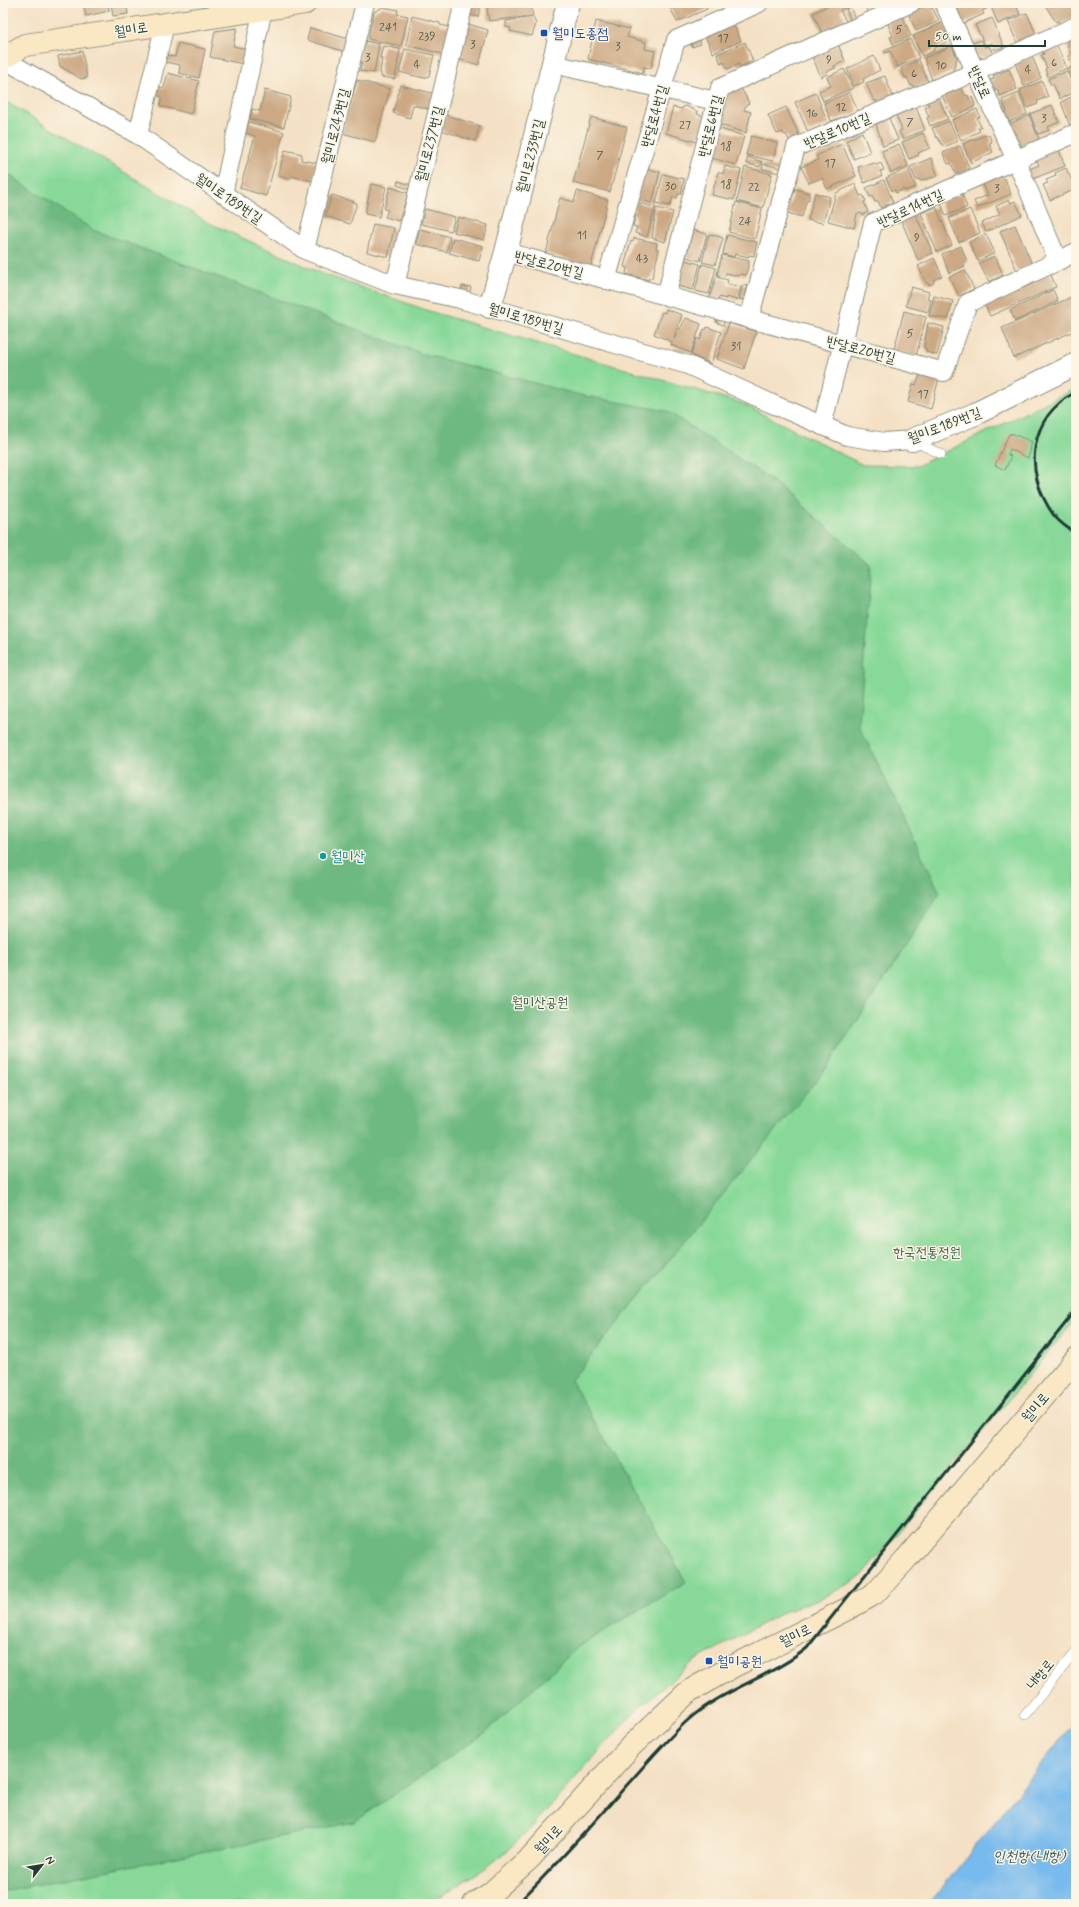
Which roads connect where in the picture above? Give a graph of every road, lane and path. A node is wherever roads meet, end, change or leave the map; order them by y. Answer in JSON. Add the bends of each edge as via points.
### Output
{"nodes":[{"id":1,"x":305,"y":3,"type":"edge"},
{"id":2,"x":365,"y":3,"type":"edge"},
{"id":3,"x":464,"y":3,"type":"edge"},
{"id":4,"x":568,"y":3,"type":"edge"},
{"id":5,"x":760,"y":3,"type":"edge"},
{"id":6,"x":910,"y":3,"type":"edge"},
{"id":7,"x":944,"y":3,"type":"edge"},
{"id":8,"x":262,"y":6,"type":"edge"},
{"id":9,"x":165,"y":24,"type":"junction"},
{"id":10,"x":1076,"y":26,"type":"edge"},
{"id":11,"x":3,"y":58,"type":"edge"},
{"id":12,"x":552,"y":64,"type":"junction"},
{"id":13,"x":975,"y":72,"type":"junction"},
{"id":14,"x":662,"y":88,"type":"junction"},
{"id":15,"x":716,"y":101,"type":"junction"},
{"id":16,"x":1076,"y":133,"type":"edge"},
{"id":17,"x":138,"y":135,"type":"junction"},
{"id":18,"x":1016,"y":160,"type":"junction"},
{"id":19,"x":223,"y":194,"type":"junction"},
{"id":20,"x":305,"y":250,"type":"junction"},
{"id":21,"x":506,"y":252,"type":"junction"},
{"id":22,"x":1076,"y":252,"type":"edge"},
{"id":23,"x":1058,"y":261,"type":"junction"},
{"id":24,"x":606,"y":280,"type":"junction"},
{"id":25,"x":395,"y":285,"type":"junction"},
{"id":26,"x":666,"y":296,"type":"junction"},
{"id":27,"x":490,"y":308,"type":"junction"},
{"id":28,"x":749,"y":319,"type":"junction"},
{"id":29,"x":842,"y":344,"type":"junction"},
{"id":30,"x":1076,"y":364,"type":"edge"},
{"id":31,"x":822,"y":426,"type":"junction"},
{"id":32,"x":912,"y":440,"type":"junction"},
{"id":33,"x":941,"y":454,"type":"dead end"},
{"id":34,"x":1076,"y":1359,"type":"edge"},
{"id":35,"x":1076,"y":1651,"type":"edge"},
{"id":36,"x":1025,"y":1715,"type":"dead end"},
{"id":37,"x":474,"y":1904,"type":"edge"}],
"edges":[{"from":1,"to":8,"type":"main road","name":"월미로"},
{"from":2,"to":20,"type":"street","name":"월미로243번길"},
{"from":3,"to":25,"type":"street","name":"월미로237번길"},
{"from":4,"to":12,"type":"street","name":"월미로233번길"},
{"from":5,"to":14,"type":"street","name":"반달로4번길","via":[[676,40]]},
{"from":6,"to":15,"type":"street","name":"반달로6번길","via":[[720,88]]},
{"from":7,"to":13,"type":"street","name":"반달로"},
{"from":8,"to":9,"type":"main road","name":"월미로"},
{"from":8,"to":19,"type":"street"},
{"from":9,"to":11,"type":"main road","name":"월미로","via":[[25,45]]},
{"from":9,"to":17,"type":"street"},
{"from":10,"to":13,"type":"street"},
{"from":11,"to":17,"type":"street","name":"월미로189번길"},
{"from":12,"to":14,"type":"street"},
{"from":12,"to":21,"type":"street","name":"월미로233번길"},
{"from":13,"to":18,"type":"street","name":"반달로"},
{"from":13,"to":28,"type":"street","name":"반달로10번길","via":[[796,147]]},
{"from":14,"to":15,"type":"street"},
{"from":14,"to":24,"type":"street","name":"반달로4번길"},
{"from":15,"to":26,"type":"street","name":"반달로6번길"},
{"from":16,"to":18,"type":"street"},
{"from":17,"to":19,"type":"street","name":"월미로189번길"},
{"from":18,"to":23,"type":"street"},
{"from":18,"to":29,"type":"street","name":"반달로14번길","via":[[873,223]]},
{"from":19,"to":20,"type":"street","name":"월미로189번길"},
{"from":20,"to":25,"type":"street","name":"월미로189번길"},
{"from":21,"to":24,"type":"street","name":"반달로20번길"},
{"from":21,"to":27,"type":"street","name":"월미로233번길"},
{"from":22,"to":23,"type":"street"},
{"from":23,"to":29,"type":"street","name":"반달로20번길","via":[[968,302],[944,372]]},
{"from":24,"to":26,"type":"street","name":"반달로20번길"},
{"from":25,"to":27,"type":"street","name":"월미로189번길"},
{"from":26,"to":28,"type":"street","name":"반달로20번길"},
{"from":27,"to":31,"type":"street","name":"월미로189번길","via":[[688,365]]},
{"from":28,"to":29,"type":"street","name":"반달로20번길"},
{"from":29,"to":31,"type":"street"},
{"from":30,"to":32,"type":"street","name":"월미로189번길","via":[[975,414]]},
{"from":31,"to":32,"type":"street","name":"월미로189번길","via":[[847,436],[884,442]]},
{"from":32,"to":33,"type":"lane"},
{"from":34,"to":37,"type":"main road","name":"월미로","via":[[874,1594],[732,1666],[690,1692],[631,1746],[532,1857],[490,1894]]},
{"from":35,"to":36,"type":"lane","name":"내항로"}]}
